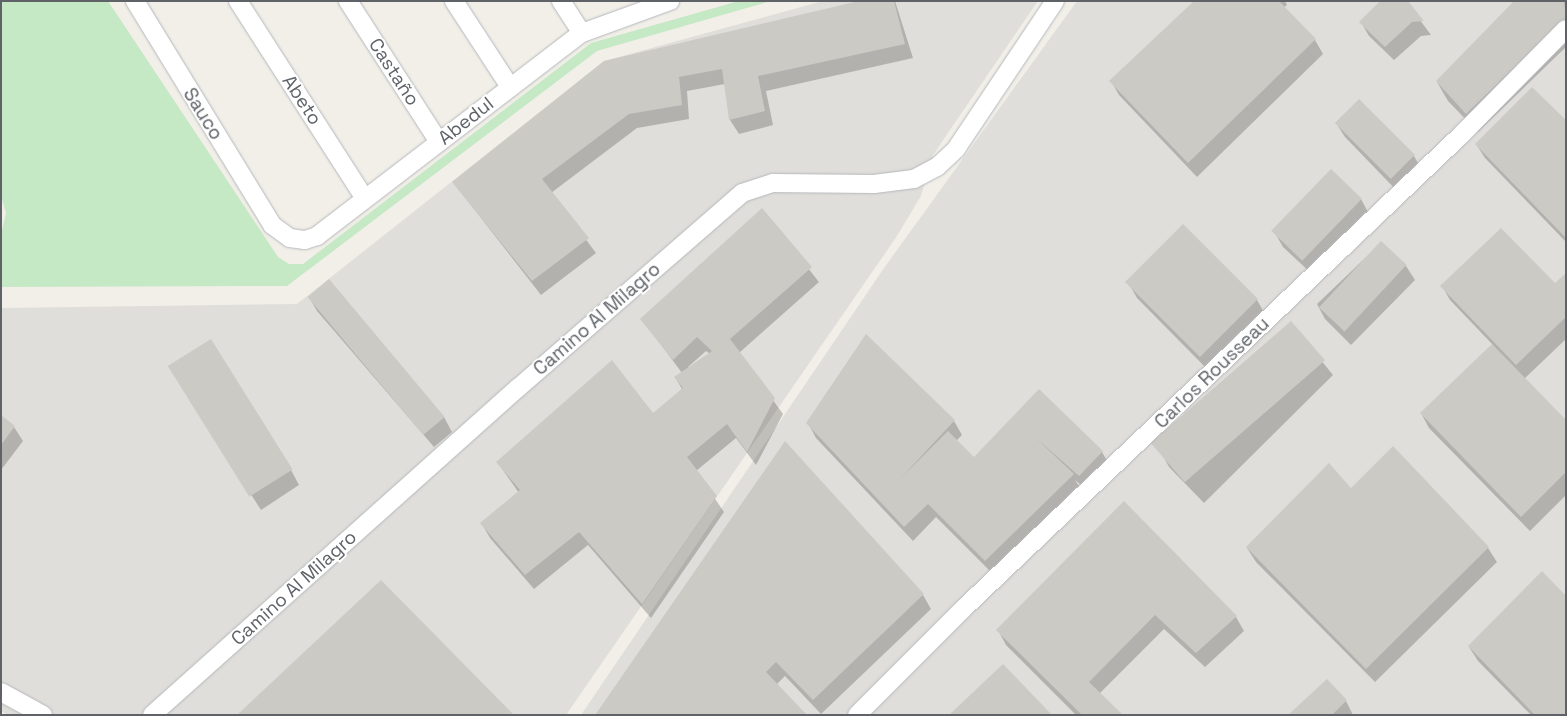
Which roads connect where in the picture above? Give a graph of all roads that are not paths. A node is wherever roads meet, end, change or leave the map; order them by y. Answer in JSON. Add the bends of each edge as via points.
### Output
{"nodes":[{"id":1,"x":135,"y":1,"type":"edge"},
{"id":2,"x":238,"y":1,"type":"edge"},
{"id":3,"x":348,"y":1,"type":"edge"},
{"id":4,"x":454,"y":1,"type":"edge"},
{"id":5,"x":561,"y":1,"type":"edge"},
{"id":6,"x":668,"y":1,"type":"edge"},
{"id":7,"x":1055,"y":1,"type":"edge"},
{"id":8,"x":1566,"y":29,"type":"edge"},
{"id":9,"x":582,"y":33,"type":"junction"},
{"id":10,"x":510,"y":87,"type":"junction"},
{"id":11,"x":439,"y":142,"type":"junction"},
{"id":12,"x":366,"y":199,"type":"junction"},
{"id":13,"x":272,"y":225,"type":"joint"},
{"id":14,"x":1,"y":692,"type":"edge"},
{"id":15,"x":43,"y":715,"type":"edge"},
{"id":16,"x":152,"y":715,"type":"edge"},
{"id":17,"x":857,"y":715,"type":"edge"}],
"edges":[{"from":1,"to":13,"type":"street","name":"Sauco"},
{"from":2,"to":12,"type":"street","name":"Abeto"},
{"from":3,"to":11,"type":"street","name":"Castaño"},
{"from":4,"to":10,"type":"street"},
{"from":5,"to":9,"type":"street"},
{"from":6,"to":9,"type":"street","name":"Abedul"},
{"from":7,"to":16,"type":"street","name":"Camino Al Milagro","via":[[956,149],[937,167],[906,180],[874,184],[773,183],[742,194],[518,388]]},
{"from":8,"to":17,"type":"street","name":"Carlos Rousseau"},
{"from":9,"to":10,"type":"street","name":"Abedul"},
{"from":10,"to":11,"type":"street","name":"Abedul"},
{"from":11,"to":12,"type":"street","name":"Abedul"},
{"from":12,"to":13,"type":"street","name":"Abedul","via":[[317,236],[306,240],[290,238]]},
{"from":14,"to":15,"type":"street"}]}
